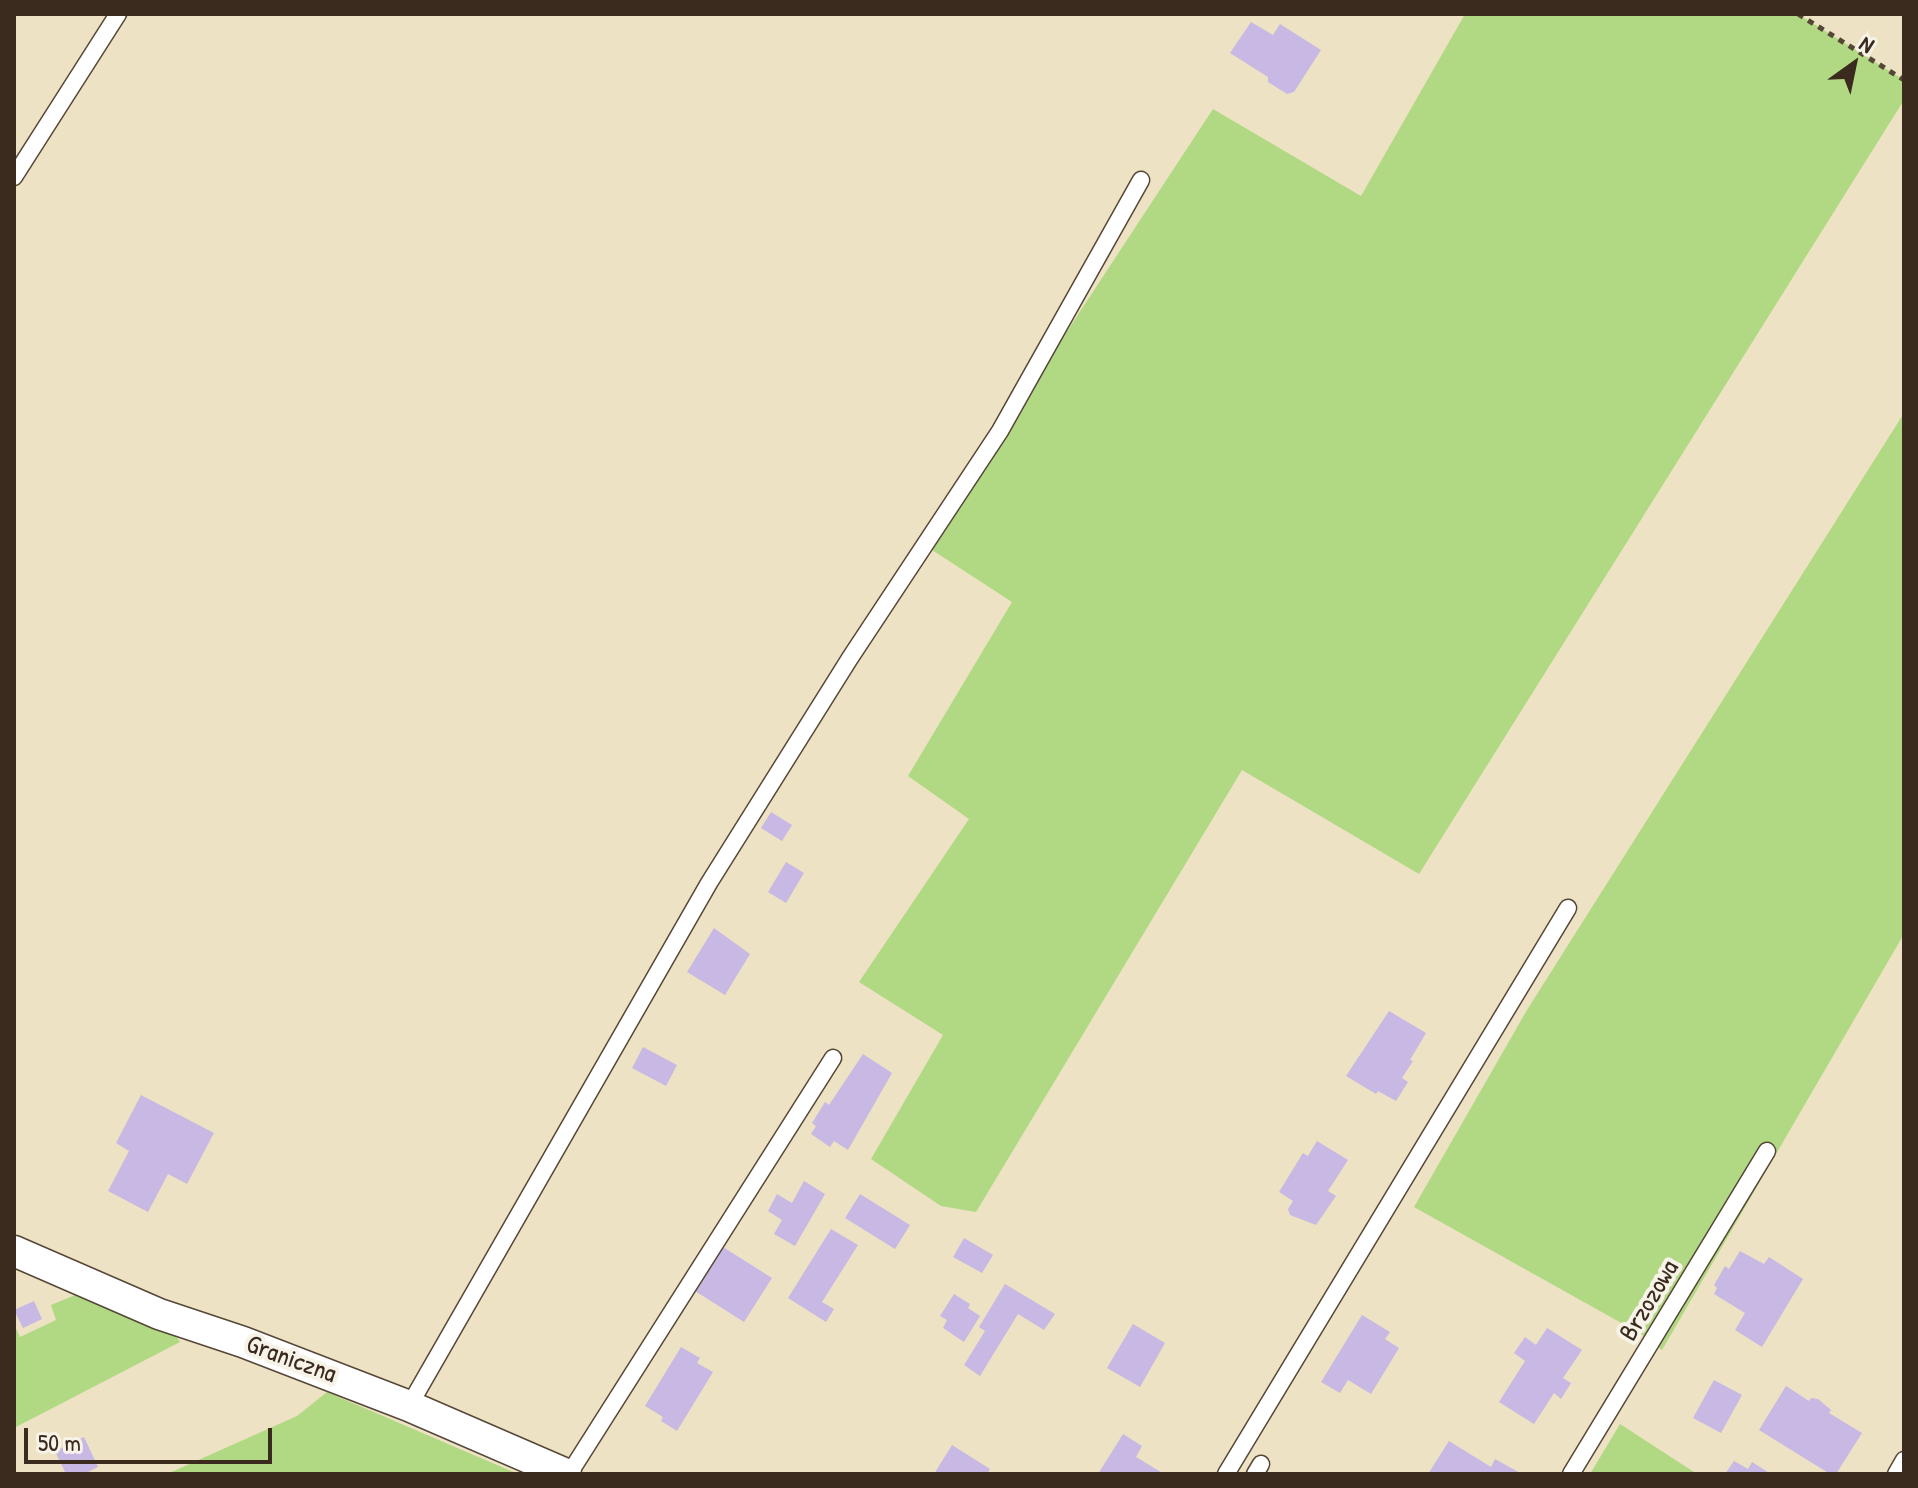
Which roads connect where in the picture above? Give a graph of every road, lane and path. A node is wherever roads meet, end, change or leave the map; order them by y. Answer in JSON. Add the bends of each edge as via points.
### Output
{"nodes":[{"id":1,"x":118,"y":14,"type":"edge"},
{"id":2,"x":1798,"y":14,"type":"edge"},
{"id":3,"x":1904,"y":80,"type":"edge"},
{"id":4,"x":14,"y":177,"type":"edge"},
{"id":5,"x":1141,"y":180,"type":"dead end"},
{"id":6,"x":1568,"y":908,"type":"dead end"},
{"id":7,"x":833,"y":1058,"type":"dead end"},
{"id":8,"x":1767,"y":1151,"type":"dead end"},
{"id":9,"x":14,"y":1251,"type":"edge"},
{"id":10,"x":409,"y":1406,"type":"junction"},
{"id":11,"x":1904,"y":1460,"type":"edge"},
{"id":12,"x":567,"y":1474,"type":"edge"},
{"id":13,"x":1226,"y":1474,"type":"edge"},
{"id":14,"x":1571,"y":1474,"type":"edge"},
{"id":15,"x":1896,"y":1474,"type":"edge"}],
"edges":[{"from":1,"to":4,"type":"lane"},
{"from":2,"to":3,"type":"path"},
{"from":5,"to":10,"type":"lane","via":[[1000,431],[709,883]]},
{"from":6,"to":13,"type":"lane"},
{"from":7,"to":12,"type":"lane"},
{"from":8,"to":14,"type":"lane","name":"Brzozowa"},
{"from":9,"to":10,"type":"street","name":"Graniczna","via":[[159,1314]]},
{"from":10,"to":12,"type":"street","name":"Graniczna"},
{"from":11,"to":15,"type":"lane"}]}
